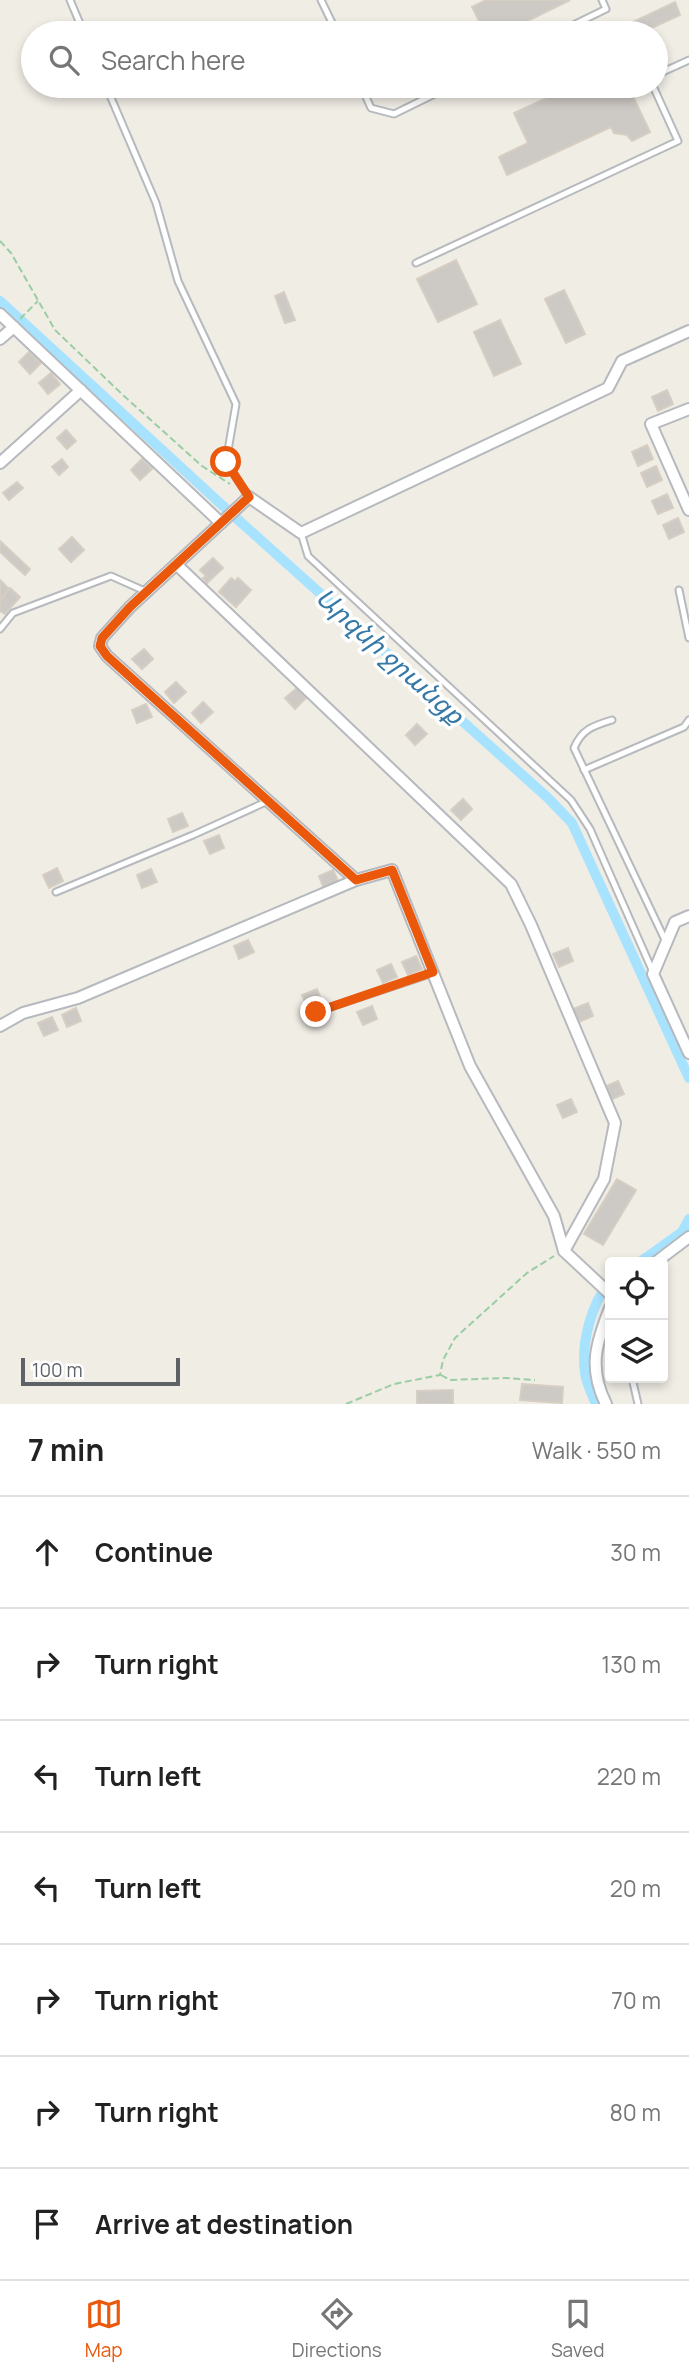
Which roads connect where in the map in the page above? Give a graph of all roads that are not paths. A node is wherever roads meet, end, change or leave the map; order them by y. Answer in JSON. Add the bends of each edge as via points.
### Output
{"nodes":[{"id":1,"x":70,"y":0,"type":"edge"},
{"id":2,"x":321,"y":0,"type":"edge"},
{"id":3,"x":602,"y":0,"type":"edge"},
{"id":4,"x":79,"y":21,"type":"edge"},
{"id":5,"x":331,"y":21,"type":"edge"},
{"id":6,"x":582,"y":21,"type":"edge"},
{"id":7,"x":689,"y":60,"type":"edge"},
{"id":8,"x":668,"y":70,"type":"edge"},
{"id":9,"x":111,"y":98,"type":"edge"},
{"id":10,"x":366,"y":98,"type":"edge"},
{"id":11,"x":427,"y":98,"type":"edge"},
{"id":12,"x":658,"y":98,"type":"edge"},
{"id":13,"x":416,"y":263,"type":"dead end"},
{"id":14,"x":0,"y":314,"type":"edge"},
{"id":15,"x":16,"y":325,"type":"junction"},
{"id":16,"x":689,"y":331,"type":"edge"},
{"id":17,"x":0,"y":339,"type":"edge"},
{"id":18,"x":81,"y":390,"type":"junction"},
{"id":19,"x":689,"y":409,"type":"edge"},
{"id":20,"x":0,"y":463,"type":"edge"},
{"id":21,"x":249,"y":497,"type":"junction"},
{"id":22,"x":689,"y":510,"type":"edge"},
{"id":23,"x":224,"y":520,"type":"junction"},
{"id":24,"x":301,"y":533,"type":"junction"},
{"id":25,"x":177,"y":565,"type":"junction"},
{"id":26,"x":679,"y":590,"type":"dead end"},
{"id":27,"x":147,"y":592,"type":"junction"},
{"id":28,"x":0,"y":629,"type":"edge"},
{"id":29,"x":689,"y":638,"type":"edge"},
{"id":30,"x":612,"y":720,"type":"dead end"},
{"id":31,"x":689,"y":720,"type":"edge"},
{"id":32,"x":584,"y":771,"type":"junction"},
{"id":33,"x":268,"y":801,"type":"junction"},
{"id":34,"x":356,"y":880,"type":"junction"},
{"id":35,"x":56,"y":892,"type":"dead end"},
{"id":36,"x":689,"y":916,"type":"edge"},
{"id":37,"x":666,"y":942,"type":"junction"},
{"id":38,"x":433,"y":972,"type":"junction"},
{"id":39,"x":653,"y":974,"type":"junction"},
{"id":40,"x":316,"y":1012,"type":"dead end"},
{"id":41,"x":0,"y":1026,"type":"edge"},
{"id":42,"x":689,"y":1053,"type":"edge"},
{"id":43,"x":689,"y":1237,"type":"edge"},
{"id":44,"x":564,"y":1251,"type":"junction"},
{"id":45,"x":663,"y":1257,"type":"edge"},
{"id":46,"x":605,"y":1288,"type":"edge"},
{"id":47,"x":606,"y":1320,"type":"edge"},
{"id":48,"x":633,"y":1383,"type":"edge"},
{"id":49,"x":606,"y":1404,"type":"edge"},
{"id":50,"x":638,"y":1404,"type":"edge"}],
"edges":[{"from":1,"to":4,"type":"lane"},
{"from":2,"to":5,"type":"lane"},
{"from":3,"to":6,"type":"lane","via":[[606,9]]},
{"from":7,"to":8,"type":"lane"},
{"from":9,"to":21,"type":"lane","via":[[156,203],[178,281],[236,404],[226,462]]},
{"from":10,"to":11,"type":"lane","via":[[371,108],[394,114]]},
{"from":12,"to":13,"type":"lane","via":[[678,141]]},
{"from":14,"to":15,"type":"street"},
{"from":15,"to":17,"type":"street"},
{"from":15,"to":18,"type":"street"},
{"from":16,"to":24,"type":"street","via":[[622,361],[608,388]]},
{"from":18,"to":20,"type":"street"},
{"from":18,"to":23,"type":"street"},
{"from":19,"to":22,"type":"street","via":[[651,424]]},
{"from":21,"to":23,"type":"street"},
{"from":21,"to":24,"type":"street"},
{"from":23,"to":25,"type":"street"},
{"from":24,"to":39,"type":"lane","via":[[308,556],[571,800],[590,829]]},
{"from":25,"to":27,"type":"street"},
{"from":25,"to":44,"type":"street","via":[[511,884],[615,1124],[604,1179]]},
{"from":26,"to":29,"type":"lane"},
{"from":27,"to":28,"type":"lane","via":[[111,576],[13,614]]},
{"from":27,"to":33,"type":"street","via":[[102,638],[100,646]]},
{"from":30,"to":32,"type":"lane","via":[[579,736],[574,748]]},
{"from":31,"to":32,"type":"lane","via":[[684,727]]},
{"from":32,"to":37,"type":"lane"},
{"from":33,"to":34,"type":"street"},
{"from":33,"to":35,"type":"lane"},
{"from":34,"to":38,"type":"street","via":[[392,870]]},
{"from":34,"to":41,"type":"street","via":[[78,998],[23,1013]]},
{"from":36,"to":37,"type":"street","via":[[676,922]]},
{"from":37,"to":39,"type":"street"},
{"from":38,"to":40,"type":"lane"},
{"from":38,"to":44,"type":"street","via":[[470,1066],[554,1216]]},
{"from":39,"to":42,"type":"street"},
{"from":43,"to":45,"type":"street"},
{"from":44,"to":46,"type":"street"},
{"from":47,"to":49,"type":"street","via":[[594,1356],[598,1387]]},
{"from":48,"to":50,"type":"lane"}]}
